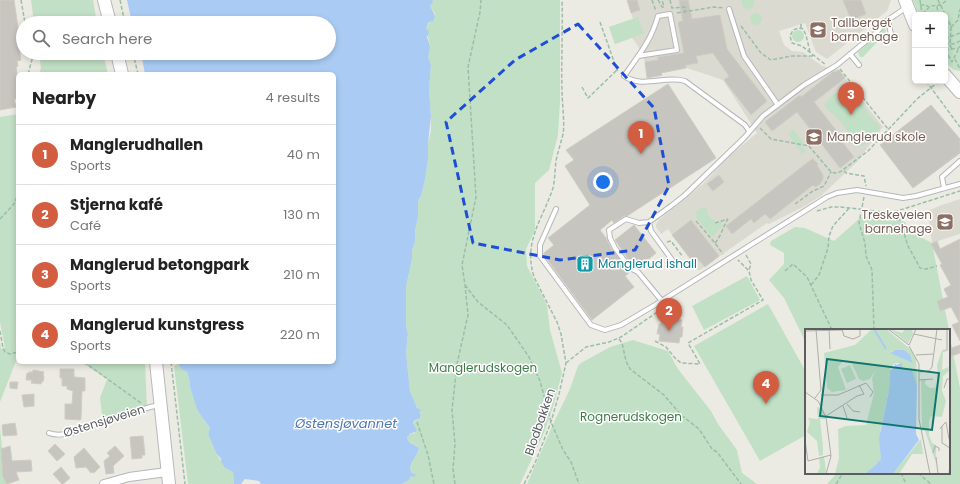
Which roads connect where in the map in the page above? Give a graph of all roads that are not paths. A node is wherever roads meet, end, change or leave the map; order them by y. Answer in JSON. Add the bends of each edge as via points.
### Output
{"nodes":[{"id":1,"x":104,"y":0,"type":"edge"},
{"id":2,"x":906,"y":3,"type":"edge"},
{"id":3,"x":729,"y":9,"type":"road end"},
{"id":4,"x":108,"y":16,"type":"edge"},
{"id":5,"x":912,"y":18,"type":"edge"},
{"id":6,"x":888,"y":20,"type":"junction"},
{"id":7,"x":892,"y":34,"type":"dead end"},
{"id":8,"x":850,"y":54,"type":"junction"},
{"id":9,"x":638,"y":56,"type":"junction"},
{"id":10,"x":119,"y":60,"type":"edge"},
{"id":11,"x":859,"y":65,"type":"dead end"},
{"id":12,"x":122,"y":72,"type":"edge"},
{"id":13,"x":948,"y":78,"type":"edge"},
{"id":14,"x":960,"y":92,"type":"edge"},
{"id":15,"x":778,"y":105,"type":"junction"},
{"id":16,"x":749,"y":131,"type":"junction"},
{"id":17,"x":960,"y":161,"type":"edge"},
{"id":18,"x":960,"y":184,"type":"edge"},
{"id":19,"x":944,"y":188,"type":"junction"},
{"id":20,"x":556,"y":209,"type":"dead end"},
{"id":21,"x":650,"y":222,"type":"junction"},
{"id":22,"x":675,"y":264,"type":"dead end"},
{"id":23,"x":662,"y":301,"type":"junction"},
{"id":24,"x":156,"y":364,"type":"edge"},
{"id":25,"x":160,"y":405,"type":"junction"},
{"id":26,"x":49,"y":433,"type":"dead end"},
{"id":27,"x":167,"y":472,"type":"junction"},
{"id":28,"x":104,"y":484,"type":"edge"},
{"id":29,"x":169,"y":484,"type":"edge"}],
"edges":[{"from":1,"to":4,"type":"main road"},
{"from":2,"to":5,"type":"main road"},
{"from":2,"to":6,"type":"lane"},
{"from":3,"to":15,"type":"lane","via":[[744,56]]},
{"from":6,"to":7,"type":"lane"},
{"from":6,"to":8,"type":"lane","via":[[878,32]]},
{"from":8,"to":11,"type":"lane"},
{"from":8,"to":15,"type":"lane"},
{"from":9,"to":9,"type":"lane","via":[[654,31],[658,16],[670,14],[677,50]]},
{"from":9,"to":16,"type":"lane","via":[[624,76],[644,82],[678,79],[685,81],[745,125]]},
{"from":10,"to":12,"type":"main road"},
{"from":13,"to":14,"type":"main road"},
{"from":15,"to":16,"type":"lane"},
{"from":16,"to":21,"type":"lane","via":[[685,195]]},
{"from":17,"to":19,"type":"lane","via":[[944,173]]},
{"from":18,"to":19,"type":"lane"},
{"from":19,"to":23,"type":"lane","via":[[903,198],[857,190],[827,197]]},
{"from":20,"to":23,"type":"lane","via":[[540,245],[540,256],[591,325],[605,330],[621,325]]},
{"from":21,"to":22,"type":"lane","via":[[651,231]]},
{"from":21,"to":23,"type":"lane","via":[[639,223],[626,219],[609,230],[610,238],[630,268],[638,272]]},
{"from":24,"to":25,"type":"main road","name":"Østensjøveien"},
{"from":25,"to":26,"type":"lane","name":"Østensjøveien","via":[[84,429]]},
{"from":25,"to":27,"type":"main road","name":"Østensjøveien"},
{"from":27,"to":28,"type":"street","via":[[129,477]]},
{"from":27,"to":29,"type":"main road","name":"Østensjøveien"}]}
